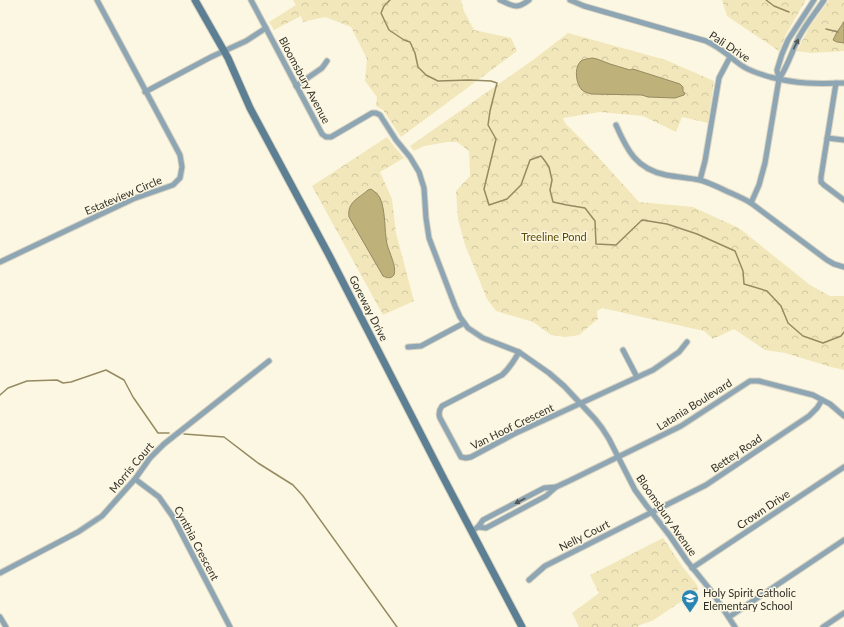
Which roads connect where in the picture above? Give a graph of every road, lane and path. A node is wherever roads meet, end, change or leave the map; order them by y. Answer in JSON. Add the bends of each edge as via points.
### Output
{"nodes":[{"id":1,"x":96,"y":0,"type":"edge"},
{"id":2,"x":195,"y":0,"type":"edge"},
{"id":3,"x":251,"y":0,"type":"edge"},
{"id":4,"x":500,"y":0,"type":"edge"},
{"id":5,"x":529,"y":0,"type":"edge"},
{"id":6,"x":570,"y":0,"type":"edge"},
{"id":7,"x":814,"y":0,"type":"edge"},
{"id":8,"x":824,"y":0,"type":"edge"},
{"id":9,"x":266,"y":28,"type":"junction"},
{"id":10,"x":224,"y":51,"type":"junction"},
{"id":11,"x":730,"y":57,"type":"junction"},
{"id":12,"x":327,"y":61,"type":"dead end"},
{"id":13,"x":779,"y":79,"type":"junction"},
{"id":14,"x":836,"y":83,"type":"junction"},
{"id":15,"x":844,"y":83,"type":"edge"},
{"id":16,"x":296,"y":86,"type":"junction"},
{"id":17,"x":146,"y":92,"type":"junction"},
{"id":18,"x":616,"y":125,"type":"dead end"},
{"id":19,"x":827,"y":138,"type":"junction"},
{"id":20,"x":844,"y":140,"type":"edge"},
{"id":21,"x":700,"y":180,"type":"junction"},
{"id":22,"x":844,"y":200,"type":"edge"},
{"id":23,"x":751,"y":203,"type":"junction"},
{"id":24,"x":0,"y":262,"type":"edge"},
{"id":25,"x":844,"y":267,"type":"edge"},
{"id":26,"x":464,"y":323,"type":"junction"},
{"id":27,"x":687,"y":342,"type":"dead end"},
{"id":28,"x":408,"y":347,"type":"dead end"},
{"id":29,"x":624,"y":350,"type":"dead end"},
{"id":30,"x":519,"y":352,"type":"junction"},
{"id":31,"x":269,"y":361,"type":"dead end"},
{"id":32,"x":637,"y":377,"type":"junction"},
{"id":33,"x":822,"y":400,"type":"junction"},
{"id":34,"x":581,"y":403,"type":"junction"},
{"id":35,"x":844,"y":416,"type":"edge"},
{"id":36,"x":618,"y":457,"type":"junction"},
{"id":37,"x":844,"y":467,"type":"edge"},
{"id":38,"x":135,"y":479,"type":"junction"},
{"id":39,"x":556,"y":487,"type":"junction"},
{"id":40,"x":652,"y":512,"type":"junction"},
{"id":41,"x":475,"y":529,"type":"junction"},
{"id":42,"x":844,"y":540,"type":"edge"},
{"id":43,"x":692,"y":568,"type":"junction"},
{"id":44,"x":0,"y":573,"type":"edge"},
{"id":45,"x":529,"y":580,"type":"dead end"},
{"id":46,"x":844,"y":613,"type":"edge"},
{"id":47,"x":0,"y":617,"type":"edge"},
{"id":48,"x":729,"y":617,"type":"junction"},
{"id":49,"x":6,"y":627,"type":"edge"},
{"id":50,"x":230,"y":627,"type":"edge"},
{"id":51,"x":522,"y":627,"type":"edge"},
{"id":52,"x":735,"y":627,"type":"edge"},
{"id":53,"x":823,"y":627,"type":"edge"}],
"edges":[{"from":1,"to":17,"type":"street","name":"Estateview Circle"},
{"from":2,"to":10,"type":"street","name":"Goreway Drive"},
{"from":3,"to":9,"type":"street","name":"Bloomsbury Avenue"},
{"from":4,"to":5,"type":"street","via":[[517,7]]},
{"from":6,"to":11,"type":"street","name":"Pali Drive","via":[[697,38]]},
{"from":7,"to":13,"type":"street","via":[[788,40],[777,70]]},
{"from":13,"to":8,"type":"street","one_way":true,"via":[[803,30]]},
{"from":9,"to":10,"type":"street"},
{"from":9,"to":16,"type":"street","name":"Bloomsbury Avenue"},
{"from":10,"to":17,"type":"street"},
{"from":10,"to":41,"type":"street","name":"Goreway Drive","via":[[250,108],[443,477]]},
{"from":11,"to":13,"type":"street","name":"Pali Drive","via":[[749,70]]},
{"from":11,"to":21,"type":"street","via":[[719,78]]},
{"from":12,"to":16,"type":"street","via":[[322,68]]},
{"from":13,"to":14,"type":"street","name":"Pali Drive","via":[[807,84]]},
{"from":13,"to":23,"type":"street","via":[[766,162]]},
{"from":14,"to":15,"type":"street","name":"Pali Drive"},
{"from":14,"to":19,"type":"street"},
{"from":16,"to":26,"type":"street","name":"Bloomsbury Avenue","via":[[320,131],[326,137],[331,138],[366,116],[376,113],[410,157],[419,172],[424,188],[431,244]]},
{"from":17,"to":24,"type":"street","name":"Estateview Circle","via":[[180,155],[180,178],[173,185],[133,199]]},
{"from":18,"to":21,"type":"street","via":[[630,153],[644,167],[664,175]]},
{"from":19,"to":20,"type":"street"},
{"from":19,"to":22,"type":"street","via":[[821,182]]},
{"from":21,"to":23,"type":"street"},
{"from":23,"to":25,"type":"street","via":[[827,260]]},
{"from":26,"to":28,"type":"street","via":[[421,346]]},
{"from":26,"to":30,"type":"street","name":"Bloomsbury Avenue","via":[[482,338]]},
{"from":27,"to":32,"type":"street","via":[[679,352],[653,370]]},
{"from":29,"to":32,"type":"street"},
{"from":30,"to":34,"type":"street","name":"Bloomsbury Avenue","via":[[554,376]]},
{"from":30,"to":34,"type":"street","name":"Van Hoof Crescent","via":[[512,365],[502,374],[440,408],[440,418],[461,457],[471,457]]},
{"from":31,"to":38,"type":"street","name":"Morris Court","via":[[164,444]]},
{"from":32,"to":34,"type":"street"},
{"from":33,"to":35,"type":"street","name":"Latania Boulevard"},
{"from":33,"to":36,"type":"street","name":"Latania Boulevard","via":[[813,395],[755,380],[750,381],[681,426]]},
{"from":33,"to":40,"type":"street","name":"Bettey Road","via":[[812,414],[706,485]]},
{"from":34,"to":36,"type":"street","name":"Bloomsbury Avenue","via":[[602,428]]},
{"from":36,"to":39,"type":"street","name":"Latania Boulevard"},
{"from":36,"to":40,"type":"street","name":"Bloomsbury Avenue","via":[[635,490]]},
{"from":37,"to":43,"type":"street","name":"Crown Drive"},
{"from":38,"to":44,"type":"street","name":"Morris Court","via":[[102,516],[78,532]]},
{"from":38,"to":50,"type":"street","name":"Cynthia Crescent","via":[[159,497],[173,517]]},
{"from":39,"to":41,"type":"street","name":"Latania Boulevard","via":[[546,496],[486,528]]},
{"from":39,"to":41,"type":"street","name":"Latania Boulevard","one_way":true,"via":[[544,488],[483,520]]},
{"from":40,"to":43,"type":"street","name":"Bloomsbury Avenue"},
{"from":40,"to":45,"type":"street","name":"Nelly Court","via":[[544,566]]},
{"from":41,"to":51,"type":"street","name":"Goreway Drive"},
{"from":42,"to":48,"type":"street"},
{"from":43,"to":48,"type":"street","name":"Bloomsbury Avenue"},
{"from":46,"to":53,"type":"street"},
{"from":47,"to":49,"type":"street"},
{"from":48,"to":52,"type":"street","name":"Bloomsbury Avenue"}]}
